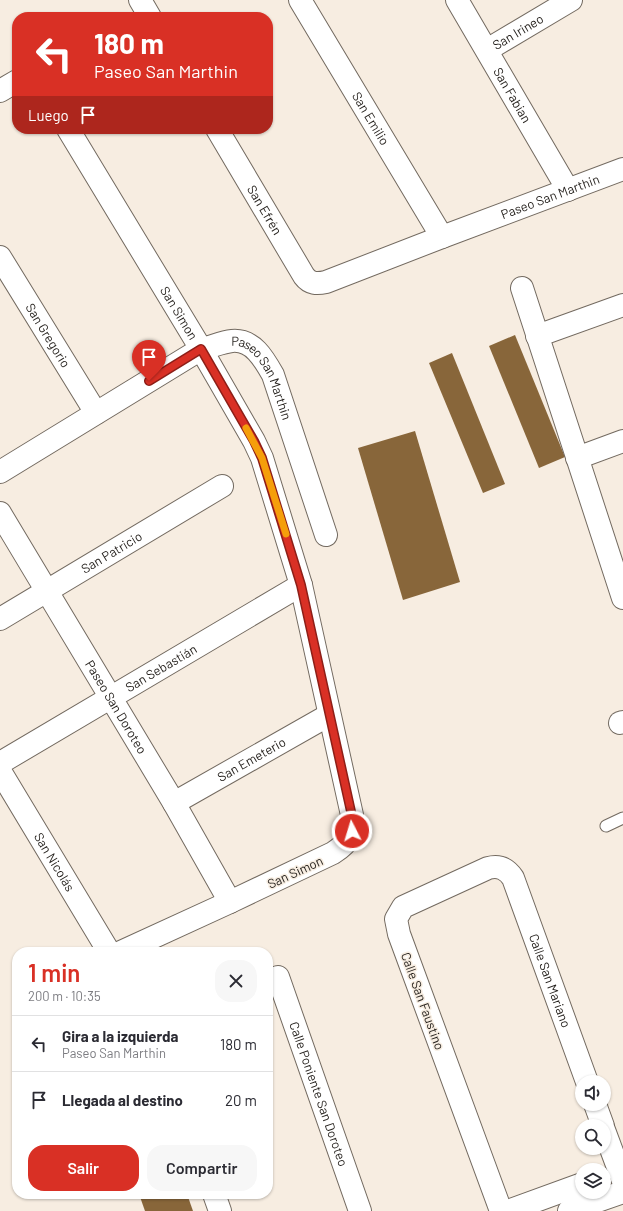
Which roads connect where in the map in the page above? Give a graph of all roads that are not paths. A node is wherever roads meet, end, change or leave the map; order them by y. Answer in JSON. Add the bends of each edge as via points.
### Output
{"nodes":[{"id":1,"x":140,"y":0,"type":"edge"},
{"id":2,"x":300,"y":0,"type":"edge"},
{"id":3,"x":457,"y":0,"type":"edge"},
{"id":4,"x":571,"y":0,"type":"edge"},
{"id":5,"x":147,"y":12,"type":"edge"},
{"id":6,"x":487,"y":50,"type":"junction"},
{"id":7,"x":12,"y":84,"type":"edge"},
{"id":8,"x":0,"y":91,"type":"edge"},
{"id":9,"x":71,"y":134,"type":"edge"},
{"id":10,"x":220,"y":134,"type":"edge"},
{"id":11,"x":623,"y":169,"type":"edge"},
{"id":12,"x":568,"y":190,"type":"junction"},
{"id":13,"x":442,"y":236,"type":"junction"},
{"id":14,"x":0,"y":257,"type":"edge"},
{"id":15,"x":319,"y":284,"type":"joint"},
{"id":16,"x":522,"y":288,"type":"dead end"},
{"id":17,"x":623,"y":305,"type":"edge"},
{"id":18,"x":537,"y":336,"type":"junction"},
{"id":19,"x":201,"y":349,"type":"junction"},
{"id":20,"x":96,"y":413,"type":"junction"},
{"id":21,"x":623,"y":441,"type":"edge"},
{"id":22,"x":577,"y":458,"type":"junction"},
{"id":23,"x":0,"y":472,"type":"edge"},
{"id":24,"x":222,"y":486,"type":"dead end"},
{"id":25,"x":0,"y":513,"type":"edge"},
{"id":26,"x":326,"y":535,"type":"dead end"},
{"id":27,"x":619,"y":574,"type":"edge"},
{"id":28,"x":301,"y":585,"type":"junction"},
{"id":29,"x":47,"y":590,"type":"junction"},
{"id":30,"x":623,"y":598,"type":"edge"},
{"id":31,"x":0,"y":619,"type":"edge"},
{"id":32,"x":110,"y":698,"type":"junction"},
{"id":33,"x":329,"y":715,"type":"junction"},
{"id":34,"x":0,"y":762,"type":"edge"},
{"id":35,"x":0,"y":771,"type":"edge"},
{"id":36,"x":174,"y":803,"type":"junction"},
{"id":37,"x":623,"y":818,"type":"edge"},
{"id":38,"x":606,"y":826,"type":"dead end"},
{"id":39,"x":513,"y":878,"type":"joint"},
{"id":40,"x":230,"y":902,"type":"junction"},
{"id":41,"x":106,"y":947,"type":"edge"},
{"id":42,"x":132,"y":947,"type":"edge"},
{"id":43,"x":278,"y":977,"type":"dead end"},
{"id":44,"x":584,"y":1075,"type":"edge"},
{"id":45,"x":611,"y":1154,"type":"edge"},
{"id":46,"x":617,"y":1174,"type":"edge"},
{"id":47,"x":575,"y":1187,"type":"edge"},
{"id":48,"x":623,"y":1192,"type":"edge"},
{"id":49,"x":216,"y":1199,"type":"edge"},
{"id":50,"x":220,"y":1211,"type":"edge"},
{"id":51,"x":360,"y":1211,"type":"edge"},
{"id":52,"x":501,"y":1211,"type":"edge"},
{"id":53,"x":508,"y":1211,"type":"edge"},
{"id":54,"x":569,"y":1211,"type":"edge"}],
"edges":[{"from":1,"to":5,"type":"street"},
{"from":2,"to":13,"type":"street","name":"San Emilio"},
{"from":3,"to":6,"type":"street","name":"San Fabian"},
{"from":4,"to":6,"type":"street","name":"San Irineo"},
{"from":6,"to":12,"type":"street","name":"San Fabian"},
{"from":7,"to":8,"type":"street"},
{"from":9,"to":19,"type":"street","name":"San Simon"},
{"from":10,"to":15,"type":"street","name":"San Efrén","via":[[304,276],[308,281]]},
{"from":11,"to":12,"type":"street","name":"Paseo San Marthin"},
{"from":12,"to":13,"type":"street","name":"Paseo San Marthin"},
{"from":13,"to":15,"type":"street","name":"Paseo San Marthin"},
{"from":14,"to":20,"type":"street","name":"San Gregorio"},
{"from":16,"to":18,"type":"street"},
{"from":17,"to":18,"type":"street"},
{"from":18,"to":22,"type":"street"},
{"from":19,"to":20,"type":"street","name":"Paseo San Marthin"},
{"from":19,"to":26,"type":"street","name":"Paseo San Marthin","via":[[232,341],[245,342],[264,360],[273,375]]},
{"from":19,"to":28,"type":"street","name":"San Simon","via":[[262,458]]},
{"from":20,"to":23,"type":"street","name":"Paseo San Marthin"},
{"from":21,"to":22,"type":"street"},
{"from":22,"to":27,"type":"street"},
{"from":24,"to":29,"type":"street","name":"San Patricio"},
{"from":25,"to":29,"type":"street","name":"Paseo San Doroteo"},
{"from":27,"to":30,"type":"street"},
{"from":28,"to":32,"type":"street","name":"San Sebastián"},
{"from":28,"to":33,"type":"street","name":"San Simon"},
{"from":29,"to":31,"type":"street","name":"San Patricio"},
{"from":29,"to":32,"type":"street","name":"Paseo San Doroteo"},
{"from":32,"to":34,"type":"street","name":"San Sebastián"},
{"from":32,"to":36,"type":"street","name":"Paseo San Doroteo"},
{"from":33,"to":36,"type":"street","name":"San Emeterio"},
{"from":33,"to":40,"type":"street","name":"San Simon","via":[[352,816],[352,831],[344,846],[333,853]]},
{"from":35,"to":41,"type":"street","name":"San Nicolás"},
{"from":36,"to":40,"type":"street","name":"Paseo San Doroteo"},
{"from":37,"to":38,"type":"lane"},
{"from":39,"to":44,"type":"street","name":"Calle San Mariano"},
{"from":39,"to":52,"type":"street","name":"Calle San Faustino","via":[[499,867],[488,868],[403,907],[396,919],[399,934]]},
{"from":40,"to":42,"type":"street","name":"San Simon"},
{"from":43,"to":51,"type":"street","name":"Calle Poniente San Doroteo"},
{"from":45,"to":46,"type":"street"},
{"from":47,"to":53,"type":"street"},
{"from":48,"to":54,"type":"street"},
{"from":49,"to":50,"type":"street"}]}
